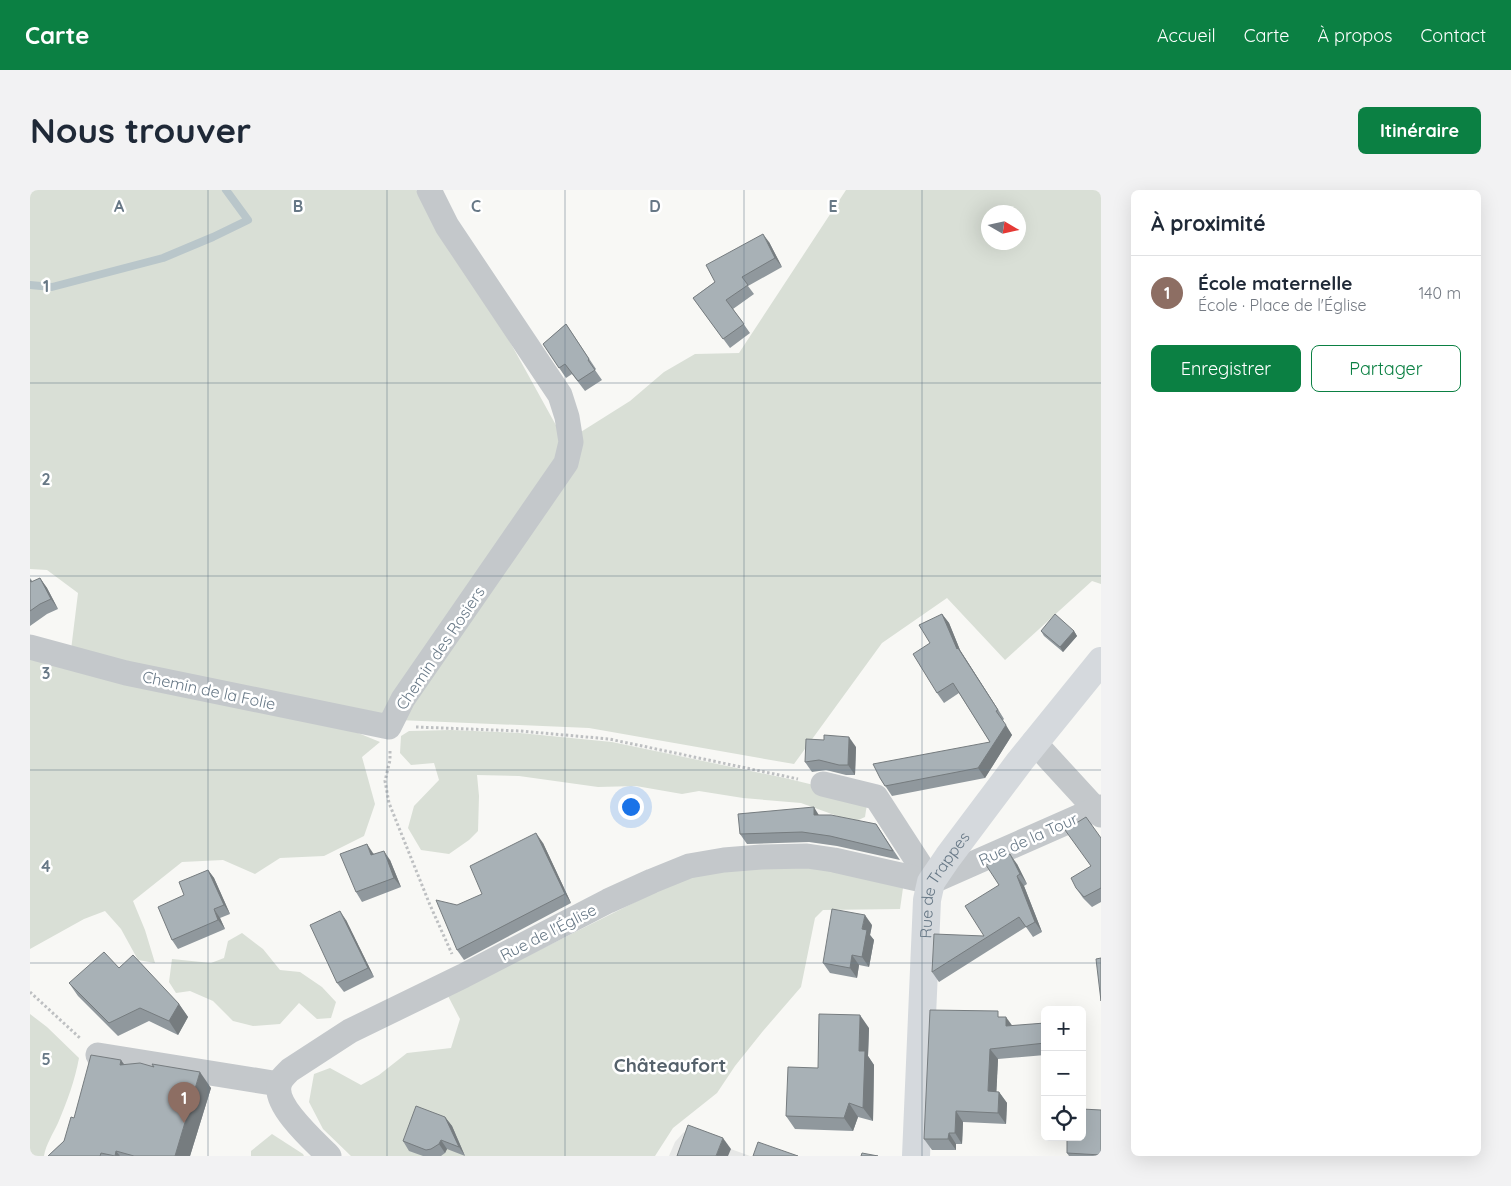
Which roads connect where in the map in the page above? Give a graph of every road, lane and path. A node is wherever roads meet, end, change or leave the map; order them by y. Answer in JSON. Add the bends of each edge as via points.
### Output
{"nodes":[{"id":1,"x":429,"y":190,"type":"edge"},
{"id":2,"x":30,"y":647,"type":"edge"},
{"id":3,"x":1101,"y":661,"type":"edge"},
{"id":4,"x":389,"y":727,"type":"junction"},
{"id":5,"x":1034,"y":742,"type":"junction"},
{"id":6,"x":823,"y":784,"type":"joint"},
{"id":7,"x":1100,"y":810,"type":"edge"},
{"id":8,"x":931,"y":882,"type":"junction"},
{"id":9,"x":462,"y":976,"type":"junction"},
{"id":10,"x":30,"y":992,"type":"edge"},
{"id":11,"x":98,"y":1055,"type":"joint"},
{"id":12,"x":279,"y":1084,"type":"junction"},
{"id":13,"x":328,"y":1156,"type":"edge"},
{"id":14,"x":916,"y":1156,"type":"edge"}],
"edges":[{"from":1,"to":4,"type":"street","name":"Chemin des Rosiers","via":[[447,226],[560,394],[571,442],[566,463],[403,698]]},
{"from":2,"to":4,"type":"street","name":"Chemin de la Folie","via":[[126,673]]},
{"from":3,"to":5,"type":"street","name":"Rue de Trappes"},
{"from":4,"to":6,"type":"path","name":"Chemin des Rosiers","via":[[520,730],[609,739]]},
{"from":4,"to":9,"type":"path","via":[[390,760],[385,781],[389,803]]},
{"from":5,"to":7,"type":"street","name":"Rue de la Tour"},
{"from":5,"to":8,"type":"street","name":"Rue de Trappes"},
{"from":6,"to":8,"type":"street","via":[[876,798]]},
{"from":7,"to":8,"type":"street","name":"Rue de la Tour"},
{"from":8,"to":9,"type":"street","name":"Rue de l'Église","via":[[807,856],[733,859],[689,866],[608,901]]},
{"from":8,"to":14,"type":"street","name":"Rue de Trappes","via":[[927,900]]},
{"from":9,"to":12,"type":"street","name":"Rue de l'Église","via":[[350,1031],[290,1070]]},
{"from":10,"to":11,"type":"path"},
{"from":11,"to":12,"type":"street"},
{"from":12,"to":13,"type":"street","via":[[280,1098],[290,1115]]}]}
